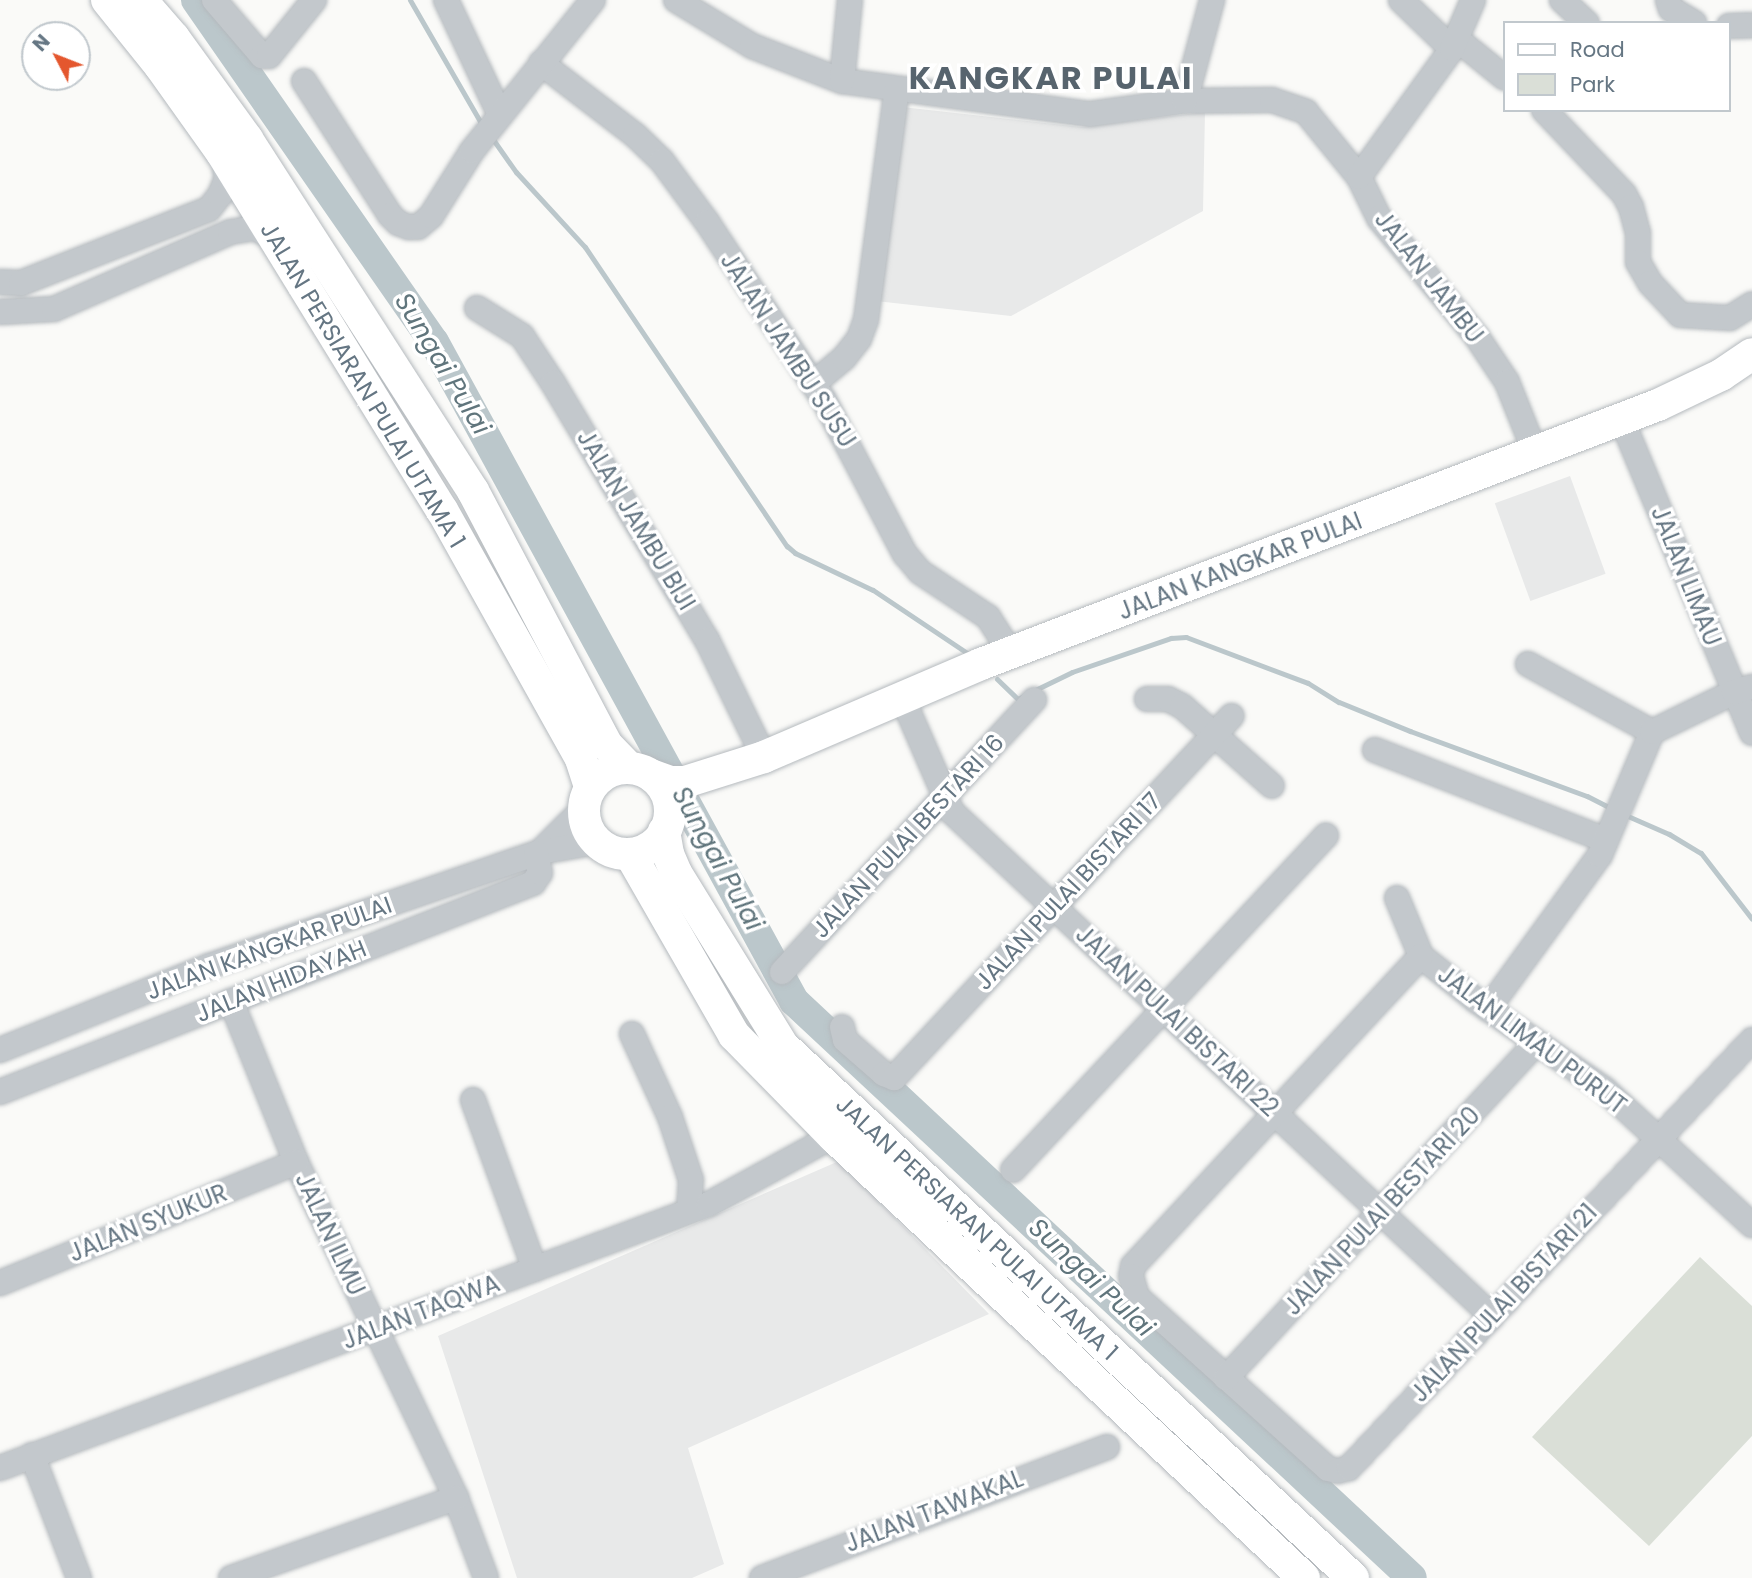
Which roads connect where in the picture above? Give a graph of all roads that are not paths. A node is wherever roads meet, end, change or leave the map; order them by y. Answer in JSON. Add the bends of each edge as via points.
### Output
{"nodes":[{"id":1,"x":167,"y":0,"type":"edge"},
{"id":2,"x":214,"y":0,"type":"edge"},
{"id":3,"x":314,"y":0,"type":"edge"},
{"id":4,"x":446,"y":0,"type":"edge"},
{"id":5,"x":593,"y":0,"type":"edge"},
{"id":6,"x":676,"y":0,"type":"edge"},
{"id":7,"x":850,"y":0,"type":"edge"},
{"id":8,"x":1212,"y":0,"type":"edge"},
{"id":9,"x":1401,"y":0,"type":"edge"},
{"id":10,"x":1473,"y":0,"type":"edge"},
{"id":11,"x":1562,"y":0,"type":"edge"},
{"id":12,"x":1668,"y":0,"type":"edge"},
{"id":13,"x":120,"y":2,"type":"edge"},
{"id":14,"x":1585,"y":21,"type":"edge"},
{"id":15,"x":1691,"y":21,"type":"edge"},
{"id":16,"x":1752,"y":25,"type":"edge"},
{"id":17,"x":1731,"y":26,"type":"edge"},
{"id":18,"x":174,"y":38,"type":"junction"},
{"id":19,"x":1455,"y":44,"type":"junction"},
{"id":20,"x":541,"y":63,"type":"junction"},
{"id":21,"x":1504,"y":77,"type":"edge"},
{"id":22,"x":304,"y":81,"type":"dead end"},
{"id":23,"x":842,"y":82,"type":"junction"},
{"id":24,"x":897,"y":89,"type":"junction"},
{"id":25,"x":1185,"y":101,"type":"junction"},
{"id":26,"x":1546,"y":112,"type":"edge"},
{"id":27,"x":500,"y":115,"type":"junction"},
{"id":28,"x":222,"y":153,"type":"junction"},
{"id":29,"x":1359,"y":177,"type":"junction"},
{"id":30,"x":276,"y":241,"type":"junction"},
{"id":31,"x":10,"y":282,"type":"edge"},
{"id":32,"x":1752,"y":304,"type":"edge"},
{"id":33,"x":477,"y":308,"type":"dead end"},
{"id":34,"x":26,"y":311,"type":"junction"},
{"id":35,"x":0,"y":313,"type":"edge"},
{"id":36,"x":1752,"y":354,"type":"edge"},
{"id":37,"x":813,"y":384,"type":"junction"},
{"id":38,"x":1621,"y":418,"type":"junction"},
{"id":39,"x":1535,"y":452,"type":"junction"},
{"id":40,"x":1011,"y":653,"type":"junction"},
{"id":41,"x":1528,"y":664,"type":"dead end"},
{"id":42,"x":1743,"y":690,"type":"edge"},
{"id":43,"x":902,"y":697,"type":"junction"},
{"id":44,"x":1147,"y":699,"type":"dead end"},
{"id":45,"x":1034,"y":700,"type":"dead end"},
{"id":46,"x":1223,"y":724,"type":"junction"},
{"id":47,"x":1652,"y":732,"type":"junction"},
{"id":48,"x":1752,"y":733,"type":"edge"},
{"id":49,"x":1375,"y":750,"type":"dead end"},
{"id":50,"x":764,"y":757,"type":"junction"},
{"id":51,"x":1272,"y":786,"type":"dead end"},
{"id":52,"x":668,"y":795,"type":"junction"},
{"id":53,"x":945,"y":797,"type":"junction"},
{"id":54,"x":587,"y":798,"type":"junction"},
{"id":55,"x":1326,"y":835,"type":"dead end"},
{"id":56,"x":1606,"y":840,"type":"junction"},
{"id":57,"x":597,"y":842,"type":"junction"},
{"id":58,"x":538,"y":853,"type":"junction"},
{"id":59,"x":630,"y":854,"type":"junction"},
{"id":60,"x":1397,"y":898,"type":"dead end"},
{"id":61,"x":396,"y":903,"type":"junction"},
{"id":62,"x":1055,"y":905,"type":"junction"},
{"id":63,"x":408,"y":930,"type":"junction"},
{"id":64,"x":1420,"y":956,"type":"junction"},
{"id":65,"x":782,"y":972,"type":"dead end"},
{"id":66,"x":231,"y":1001,"type":"junction"},
{"id":67,"x":1488,"y":1009,"type":"junction"},
{"id":68,"x":1164,"y":1010,"type":"junction"},
{"id":69,"x":842,"y":1027,"type":"dead end"},
{"id":70,"x":632,"y":1034,"type":"dead end"},
{"id":71,"x":1752,"y":1040,"type":"edge"},
{"id":72,"x":1536,"y":1043,"type":"junction"},
{"id":73,"x":0,"y":1051,"type":"edge"},
{"id":74,"x":0,"y":1092,"type":"edge"},
{"id":75,"x":473,"y":1100,"type":"dead end"},
{"id":76,"x":1276,"y":1114,"type":"junction"},
{"id":77,"x":834,"y":1136,"type":"junction"},
{"id":78,"x":1659,"y":1139,"type":"junction"},
{"id":79,"x":296,"y":1162,"type":"junction"},
{"id":80,"x":1013,"y":1170,"type":"dead end"},
{"id":81,"x":690,"y":1211,"type":"junction"},
{"id":82,"x":1382,"y":1212,"type":"junction"},
{"id":83,"x":1752,"y":1225,"type":"edge"},
{"id":84,"x":535,"y":1269,"type":"junction"},
{"id":85,"x":0,"y":1283,"type":"edge"},
{"id":86,"x":1492,"y":1316,"type":"junction"},
{"id":87,"x":375,"y":1330,"type":"junction"},
{"id":88,"x":1226,"y":1378,"type":"junction"},
{"id":89,"x":1107,"y":1447,"type":"dead end"},
{"id":90,"x":32,"y":1455,"type":"junction"},
{"id":91,"x":0,"y":1468,"type":"edge"},
{"id":92,"x":456,"y":1498,"type":"junction"},
{"id":93,"x":278,"y":1570,"type":"edge"},
{"id":94,"x":79,"y":1578,"type":"edge"},
{"id":95,"x":231,"y":1578,"type":"edge"},
{"id":96,"x":486,"y":1578,"type":"edge"},
{"id":97,"x":762,"y":1578,"type":"edge"},
{"id":98,"x":1304,"y":1578,"type":"edge"},
{"id":99,"x":1353,"y":1578,"type":"edge"}],
"edges":[{"from":1,"to":18,"type":"main road"},
{"from":2,"to":3,"type":"street","via":[[262,56],[269,56]]},
{"from":4,"to":27,"type":"street"},
{"from":5,"to":20,"type":"street"},
{"from":6,"to":23,"type":"street","via":[[752,46]]},
{"from":7,"to":23,"type":"street"},
{"from":8,"to":25,"type":"street"},
{"from":9,"to":19,"type":"street"},
{"from":10,"to":19,"type":"street"},
{"from":11,"to":14,"type":"street"},
{"from":12,"to":15,"type":"street","via":[[1671,9]]},
{"from":13,"to":18,"type":"main road","name":"JALAN PERSIARAN PULAI UTAMA 1"},
{"from":13,"to":28,"type":"main road","name":"JALAN PERSIARAN PULAI UTAMA 1"},
{"from":16,"to":17,"type":"street"},
{"from":18,"to":52,"type":"main road","name":"JALAN PERSIARAN PULAI UTAMA 1","via":[[247,139],[473,491],[607,745]]},
{"from":19,"to":21,"type":"street"},
{"from":19,"to":29,"type":"street"},
{"from":20,"to":27,"type":"street"},
{"from":20,"to":37,"type":"street","name":"JALAN JAMBU SUSU","via":[[662,161]]},
{"from":22,"to":27,"type":"street","via":[[381,203],[408,228],[418,227],[431,216]]},
{"from":23,"to":24,"type":"street"},
{"from":24,"to":25,"type":"street","via":[[1090,114]]},
{"from":24,"to":37,"type":"street","via":[[866,320],[844,358]]},
{"from":25,"to":29,"type":"street","name":"JALAN JAMBU","via":[[1272,100],[1306,112]]},
{"from":26,"to":32,"type":"street","via":[[1624,194],[1638,233],[1638,262],[1650,283],[1680,315],[1730,318]]},
{"from":28,"to":30,"type":"main road","name":"JALAN PERSIARAN PULAI UTAMA 1"},
{"from":28,"to":31,"type":"street","via":[[227,178],[209,209]]},
{"from":29,"to":39,"type":"street","name":"JALAN JAMBU","via":[[1379,218],[1477,337],[1507,382]]},
{"from":30,"to":34,"type":"street","via":[[256,228],[230,232],[54,309]]},
{"from":30,"to":54,"type":"main road","name":"JALAN PERSIARAN PULAI UTAMA 1","via":[[442,510],[581,759]]},
{"from":31,"to":34,"type":"street"},
{"from":33,"to":50,"type":"street","name":"JALAN JAMBU BIJI","via":[[522,336],[553,383],[708,640]]},
{"from":34,"to":35,"type":"street"},
{"from":36,"to":38,"type":"main road","name":"JALAN KANGKAR PULAI","via":[[1721,375]]},
{"from":37,"to":40,"type":"street","name":"JALAN JAMBU SUSU","via":[[843,431],[905,554],[920,572],[988,617]]},
{"from":38,"to":39,"type":"main road","name":"JALAN KANGKAR PULAI"},
{"from":38,"to":42,"type":"street","name":"JALAN LIMAU"},
{"from":39,"to":40,"type":"main road","name":"JALAN KANGKAR PULAI"},
{"from":40,"to":43,"type":"main road","name":"JALAN KANGKAR PULAI"},
{"from":41,"to":47,"type":"street"},
{"from":42,"to":47,"type":"street"},
{"from":42,"to":48,"type":"street","name":"JALAN LIMAU"},
{"from":43,"to":50,"type":"main road","name":"JALAN KANGKAR PULAI"},
{"from":43,"to":53,"type":"street","name":"JALAN PULAI BISTARI 22"},
{"from":44,"to":46,"type":"street","via":[[1168,699]]},
{"from":45,"to":53,"type":"street","name":"JALAN PULAI BESTARI 16"},
{"from":46,"to":51,"type":"street"},
{"from":46,"to":62,"type":"street","name":"JALAN PULAI BISTARI 17"},
{"from":47,"to":56,"type":"street"},
{"from":49,"to":56,"type":"street"},
{"from":50,"to":52,"type":"main road","name":"JALAN KANGKAR PULAI"},
{"from":52,"to":54,"type":"main road","via":[[606,772]]},
{"from":52,"to":59,"type":"main road","via":[[656,843]]},
{"from":52,"to":99,"type":"main road","name":"JALAN PERSIARAN PULAI UTAMA 1","via":[[668,854],[676,873],[783,1046]]},
{"from":53,"to":62,"type":"street","name":"JALAN PULAI BISTARI 22","via":[[952,812]]},
{"from":53,"to":65,"type":"street","name":"JALAN PULAI BESTARI 16"},
{"from":54,"to":57,"type":"main road","via":[[587,829]]},
{"from":54,"to":58,"type":"street","name":"JALAN KANGKAR PULAI"},
{"from":55,"to":68,"type":"street"},
{"from":56,"to":67,"type":"street","via":[[1601,855]]},
{"from":57,"to":58,"type":"street","name":"JALAN KANGKAR PULAI"},
{"from":57,"to":59,"type":"main road"},
{"from":58,"to":61,"type":"street","name":"JALAN KANGKAR PULAI"},
{"from":58,"to":63,"type":"street","name":"JALAN HIDAYAH","via":[[540,873],[533,883]]},
{"from":59,"to":77,"type":"main road","name":"JALAN PERSIARAN PULAI UTAMA 1","via":[[734,1035]]},
{"from":60,"to":64,"type":"street","name":"JALAN LIMAU PURUT"},
{"from":61,"to":63,"type":"street"},
{"from":61,"to":73,"type":"street","name":"JALAN KANGKAR PULAI","via":[[209,966]]},
{"from":62,"to":68,"type":"street","name":"JALAN PULAI BISTARI 22"},
{"from":62,"to":69,"type":"street","name":"JALAN PULAI BISTARI 17","via":[[894,1078],[845,1040]]},
{"from":63,"to":66,"type":"street","name":"JALAN HIDAYAH"},
{"from":64,"to":67,"type":"street","name":"JALAN LIMAU PURUT"},
{"from":64,"to":76,"type":"street"},
{"from":66,"to":74,"type":"street","name":"JALAN HIDAYAH"},
{"from":66,"to":79,"type":"street","name":"JALAN ILMU"},
{"from":67,"to":72,"type":"street","name":"JALAN LIMAU PURUT"},
{"from":68,"to":76,"type":"street","name":"JALAN PULAI BISTARI 22"},
{"from":68,"to":80,"type":"street"},
{"from":70,"to":81,"type":"street","via":[[670,1117],[691,1180]]},
{"from":71,"to":78,"type":"street","name":"JALAN PULAI BISTARI 21"},
{"from":72,"to":78,"type":"street","name":"JALAN LIMAU PURUT","via":[[1604,1089]]},
{"from":72,"to":82,"type":"street","name":"JALAN PULAI BESTARI 20"},
{"from":75,"to":84,"type":"street"},
{"from":76,"to":82,"type":"street","name":"JALAN PULAI BISTARI 22"},
{"from":76,"to":88,"type":"street","via":[[1133,1266],[1131,1276],[1138,1297]]},
{"from":77,"to":81,"type":"street","name":"JALAN TAQWA"},
{"from":77,"to":98,"type":"main road","name":"JALAN PERSIARAN PULAI UTAMA 1"},
{"from":78,"to":83,"type":"street","name":"JALAN LIMAU PURUT"},
{"from":78,"to":86,"type":"street","name":"JALAN PULAI BISTARI 21"},
{"from":79,"to":85,"type":"street","name":"JALAN SYUKUR"},
{"from":79,"to":87,"type":"street","name":"JALAN ILMU"},
{"from":81,"to":84,"type":"street","name":"JALAN TAQWA"},
{"from":82,"to":86,"type":"street","name":"JALAN PULAI BISTARI 22"},
{"from":82,"to":88,"type":"street","name":"JALAN PULAI BESTARI 20"},
{"from":84,"to":87,"type":"street","name":"JALAN TAQWA"},
{"from":86,"to":88,"type":"street","name":"JALAN PULAI BISTARI 21","via":[[1349,1468],[1338,1471],[1328,1469]]},
{"from":87,"to":90,"type":"street","name":"JALAN TAQWA"},
{"from":87,"to":92,"type":"street","name":"JALAN ILMU"},
{"from":89,"to":97,"type":"street","name":"JALAN TAWAKAL"},
{"from":90,"to":91,"type":"street","name":"JALAN TAQWA"},
{"from":90,"to":94,"type":"street"},
{"from":92,"to":93,"type":"street"},
{"from":92,"to":96,"type":"street","name":"JALAN ILMU"},
{"from":93,"to":95,"type":"street"}]}
